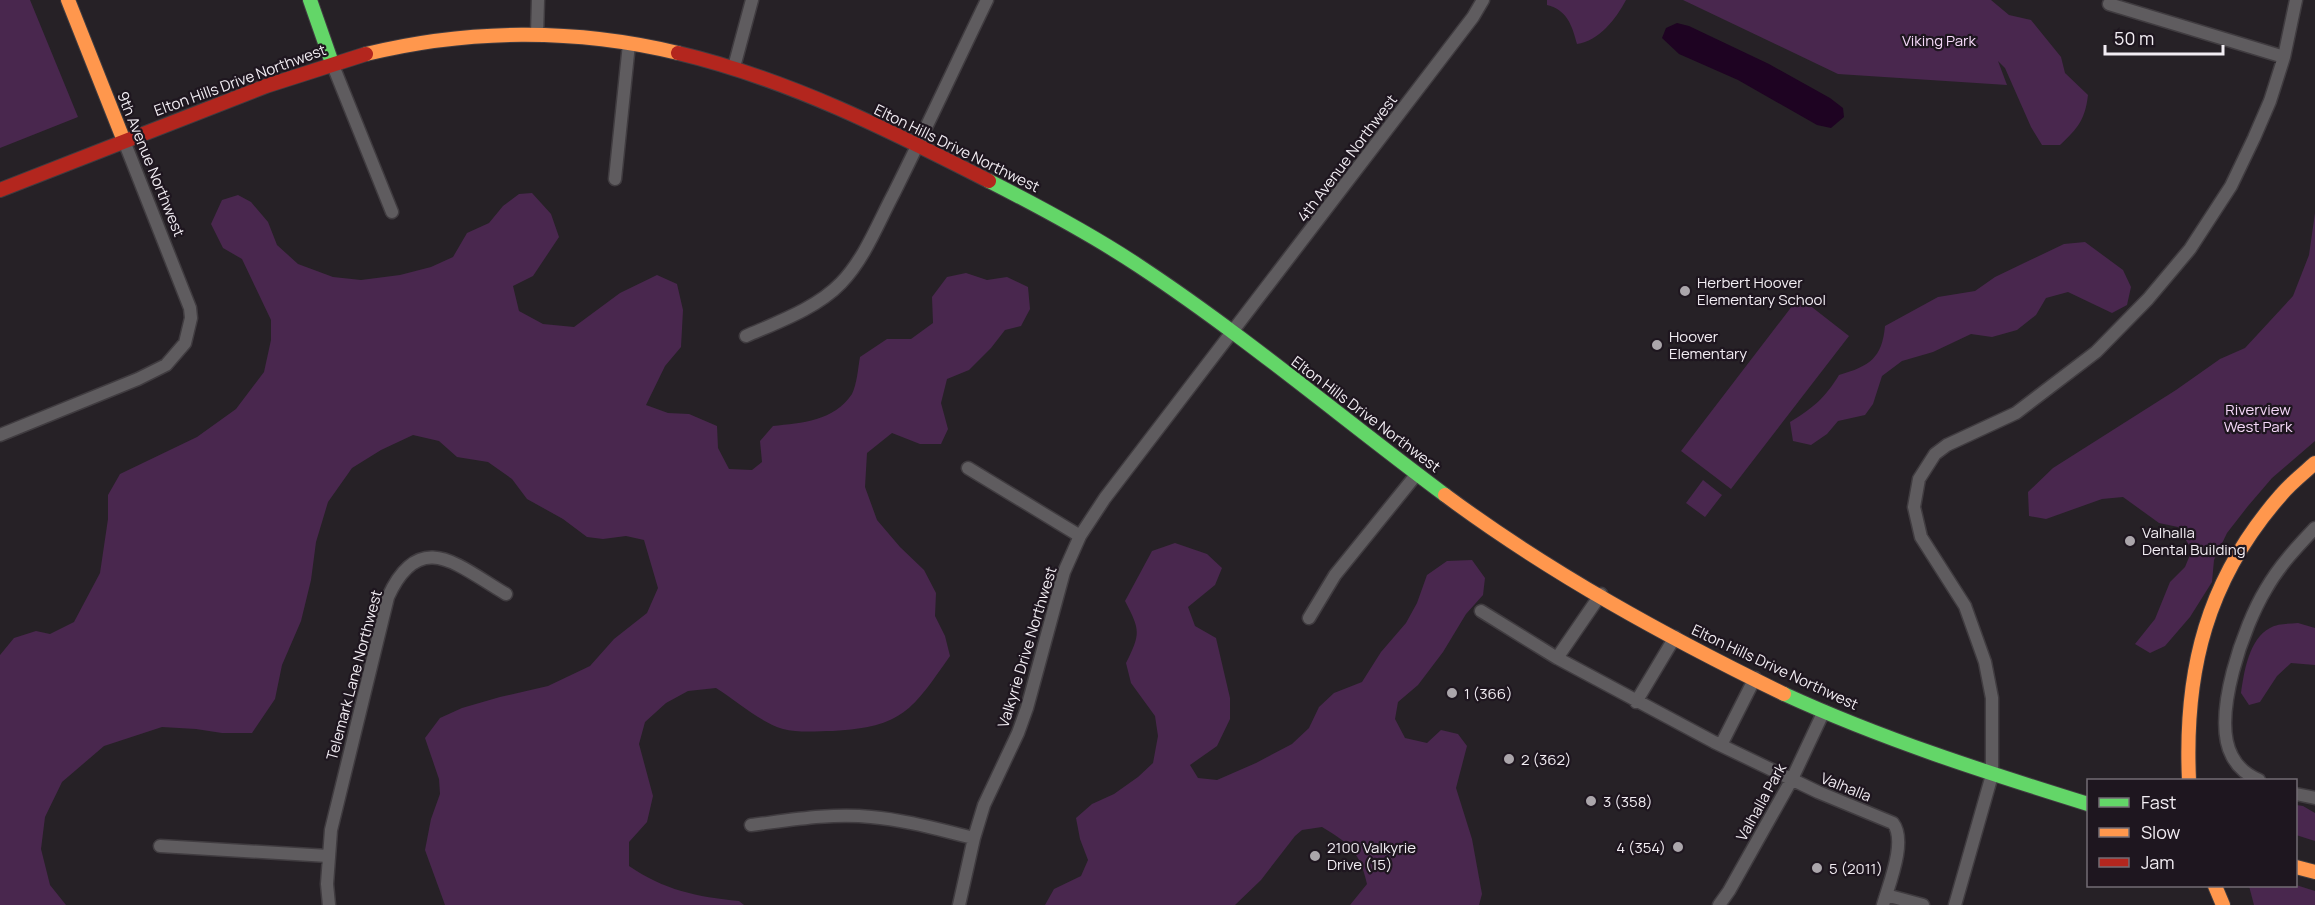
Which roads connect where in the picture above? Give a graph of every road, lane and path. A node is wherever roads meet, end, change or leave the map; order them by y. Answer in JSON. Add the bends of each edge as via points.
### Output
{"nodes":[{"id":1,"x":68,"y":0,"type":"edge"},
{"id":2,"x":310,"y":0,"type":"edge"},
{"id":3,"x":538,"y":0,"type":"edge"},
{"id":4,"x":752,"y":0,"type":"edge"},
{"id":5,"x":987,"y":0,"type":"edge"},
{"id":6,"x":1483,"y":0,"type":"edge"},
{"id":7,"x":2296,"y":0,"type":"edge"},
{"id":8,"x":2109,"y":4,"type":"dead end"},
{"id":9,"x":537,"y":34,"type":"junction"},
{"id":10,"x":629,"y":44,"type":"junction"},
{"id":11,"x":2284,"y":57,"type":"junction"},
{"id":12,"x":332,"y":63,"type":"junction"},
{"id":13,"x":734,"y":67,"type":"junction"},
{"id":14,"x":124,"y":141,"type":"junction"},
{"id":15,"x":918,"y":146,"type":"junction"},
{"id":16,"x":615,"y":179,"type":"dead end"},
{"id":17,"x":0,"y":190,"type":"edge"},
{"id":18,"x":392,"y":212,"type":"dead end"},
{"id":19,"x":1233,"y":333,"type":"junction"},
{"id":20,"x":746,"y":336,"type":"dead end"},
{"id":21,"x":0,"y":435,"type":"edge"},
{"id":22,"x":2315,"y":463,"type":"edge"},
{"id":23,"x":968,"y":468,"type":"dead end"},
{"id":24,"x":1416,"y":475,"type":"junction"},
{"id":25,"x":2315,"y":528,"type":"edge"},
{"id":26,"x":1080,"y":536,"type":"junction"},
{"id":27,"x":506,"y":594,"type":"dead end"},
{"id":28,"x":1601,"y":594,"type":"junction"},
{"id":29,"x":1481,"y":611,"type":"dead end"},
{"id":30,"x":1309,"y":618,"type":"dead end"},
{"id":31,"x":1675,"y":637,"type":"junction"},
{"id":32,"x":1557,"y":658,"type":"junction"},
{"id":33,"x":1755,"y":678,"type":"junction"},
{"id":34,"x":1636,"y":702,"type":"junction"},
{"id":35,"x":1824,"y":711,"type":"junction"},
{"id":36,"x":1720,"y":745,"type":"junction"},
{"id":37,"x":1992,"y":775,"type":"junction"},
{"id":38,"x":1792,"y":779,"type":"junction"},
{"id":39,"x":2190,"y":779,"type":"edge"},
{"id":40,"x":2256,"y":779,"type":"edge"},
{"id":41,"x":2297,"y":794,"type":"edge"},
{"id":42,"x":2315,"y":798,"type":"edge"},
{"id":43,"x":2087,"y":804,"type":"edge"},
{"id":44,"x":751,"y":825,"type":"dead end"},
{"id":45,"x":974,"y":838,"type":"junction"},
{"id":46,"x":160,"y":846,"type":"dead end"},
{"id":47,"x":328,"y":856,"type":"junction"},
{"id":48,"x":2297,"y":868,"type":"edge"},
{"id":49,"x":2315,"y":872,"type":"edge"},
{"id":50,"x":2216,"y":887,"type":"edge"},
{"id":51,"x":1885,"y":900,"type":"edge"},
{"id":52,"x":329,"y":905,"type":"edge"},
{"id":53,"x":959,"y":905,"type":"edge"},
{"id":54,"x":1719,"y":905,"type":"edge"},
{"id":55,"x":1923,"y":905,"type":"edge"},
{"id":56,"x":1956,"y":905,"type":"edge"},
{"id":57,"x":2223,"y":905,"type":"edge"}],
"edges":[{"from":1,"to":14,"type":"main road","name":"9th Avenue Northwest"},
{"from":2,"to":12,"type":"main road"},
{"from":3,"to":9,"type":"street"},
{"from":4,"to":13,"type":"street"},
{"from":5,"to":15,"type":"street"},
{"from":6,"to":19,"type":"street","name":"4th Avenue Northwest"},
{"from":7,"to":11,"type":"street"},
{"from":8,"to":11,"type":"street"},
{"from":9,"to":10,"type":"main road","name":"Elton Hills Drive Northwest"},
{"from":9,"to":12,"type":"main road","name":"Elton Hills Drive Northwest","via":[[455,37],[374,51]]},
{"from":10,"to":13,"type":"main road","name":"Elton Hills Drive Northwest"},
{"from":10,"to":16,"type":"street"},
{"from":11,"to":37,"type":"street","via":[[2266,110],[2231,186],[2190,249],[2148,299],[2096,352],[2030,404],[1935,454],[1919,479],[1914,507],[1922,537],[1960,597],[1985,662],[1992,698]]},
{"from":12,"to":14,"type":"main road","name":"Elton Hills Drive Northwest"},
{"from":12,"to":18,"type":"street"},
{"from":13,"to":15,"type":"main road","name":"Elton Hills Drive Northwest","via":[[792,87]]},
{"from":14,"to":17,"type":"main road","name":"Elton Hills Drive Northwest"},
{"from":14,"to":21,"type":"street","name":"9th Avenue Northwest","via":[[190,308],[184,343],[166,364],[138,379]]},
{"from":15,"to":19,"type":"main road","name":"Elton Hills Drive Northwest","via":[[1021,197],[1111,248]]},
{"from":15,"to":20,"type":"street","via":[[858,263],[840,284],[788,318]]},
{"from":19,"to":24,"type":"main road","name":"Elton Hills Drive Northwest"},
{"from":19,"to":26,"type":"street","name":"Valkyrie Drive Northwest"},
{"from":22,"to":39,"type":"main road","via":[[2259,520],[2216,598],[2190,690],[2186,733]]},
{"from":23,"to":26,"type":"street"},
{"from":24,"to":28,"type":"main road","name":"Elton Hills Drive Northwest","via":[[1525,550]]},
{"from":24,"to":30,"type":"street","via":[[1335,575]]},
{"from":25,"to":40,"type":"street","via":[[2266,589],[2235,661],[2226,715],[2228,746],[2240,768]]},
{"from":26,"to":45,"type":"street","name":"Valkyrie Drive Northwest","via":[[1064,572],[1021,725],[991,788]]},
{"from":27,"to":47,"type":"street","name":"Telemark Lane Northwest","via":[[439,557],[423,558],[408,565],[397,578],[388,597],[336,806]]},
{"from":28,"to":31,"type":"main road","name":"Elton Hills Drive Northwest"},
{"from":28,"to":32,"type":"street"},
{"from":29,"to":32,"type":"street","name":"Valhalla"},
{"from":31,"to":33,"type":"main road","name":"Elton Hills Drive Northwest"},
{"from":31,"to":34,"type":"street"},
{"from":32,"to":34,"type":"street","name":"Valhalla"},
{"from":33,"to":35,"type":"main road","name":"Elton Hills Drive Northwest"},
{"from":33,"to":36,"type":"street"},
{"from":34,"to":36,"type":"street","name":"Valhalla"},
{"from":35,"to":37,"type":"main road","name":"Elton Hills Drive Northwest"},
{"from":35,"to":38,"type":"street","name":"Valhalla Park"},
{"from":36,"to":38,"type":"street","name":"Valhalla"},
{"from":37,"to":43,"type":"main road","name":"Elton Hills Drive Northwest"},
{"from":37,"to":56,"type":"street"},
{"from":38,"to":51,"type":"street","name":"Valhalla","via":[[1893,823],[1899,836],[1898,847]]},
{"from":38,"to":54,"type":"street","name":"Valhalla Park"},
{"from":41,"to":42,"type":"street"},
{"from":44,"to":45,"type":"street","via":[[817,817],[871,817]]},
{"from":45,"to":53,"type":"street","name":"Valkyrie Drive Northwest"},
{"from":46,"to":47,"type":"street"},
{"from":47,"to":52,"type":"street","name":"Telemark Lane Northwest"},
{"from":48,"to":49,"type":"main road"},
{"from":50,"to":57,"type":"main road"},
{"from":51,"to":55,"type":"street","name":"Valhalla"}]}
